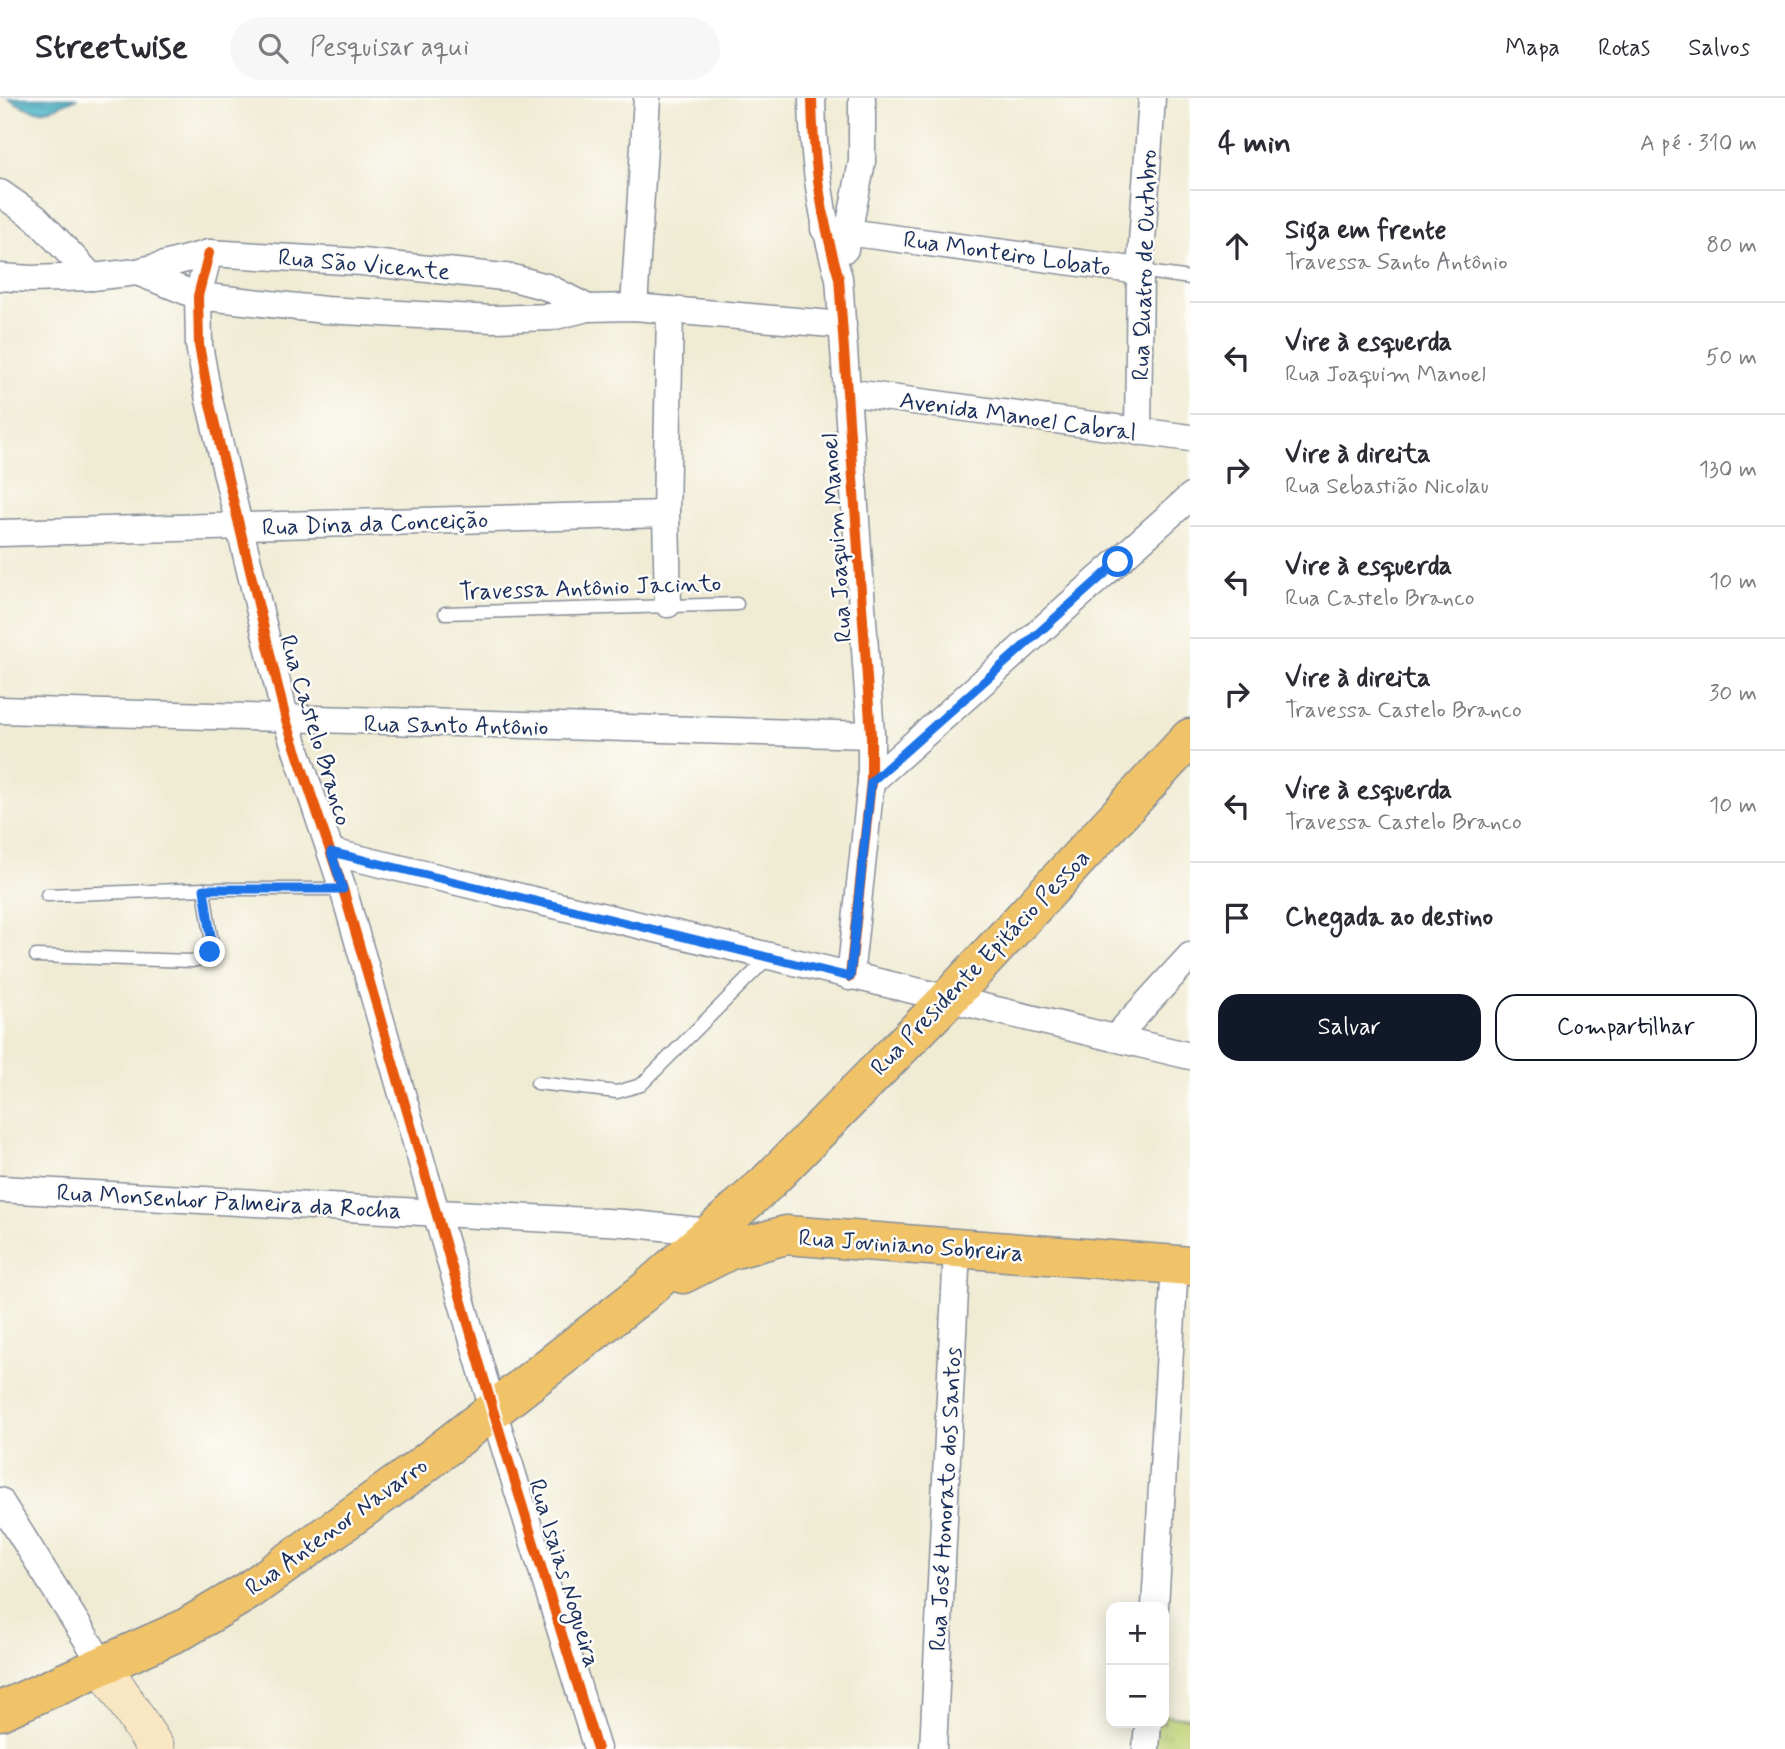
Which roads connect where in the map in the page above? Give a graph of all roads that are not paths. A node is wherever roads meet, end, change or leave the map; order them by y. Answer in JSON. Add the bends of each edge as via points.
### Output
{"nodes":[{"id":1,"x":647,"y":98,"type":"edge"},
{"id":2,"x":812,"y":98,"type":"edge"},
{"id":3,"x":862,"y":98,"type":"edge"},
{"id":4,"x":1152,"y":98,"type":"edge"},
{"id":5,"x":0,"y":193,"type":"edge"},
{"id":6,"x":836,"y":231,"type":"junction"},
{"id":7,"x":209,"y":253,"type":"junction"},
{"id":8,"x":1140,"y":271,"type":"junction"},
{"id":9,"x":136,"y":272,"type":"junction"},
{"id":10,"x":0,"y":277,"type":"edge"},
{"id":11,"x":92,"y":277,"type":"junction"},
{"id":12,"x":1190,"y":278,"type":"edge"},
{"id":13,"x":198,"y":296,"type":"junction"},
{"id":14,"x":634,"y":307,"type":"junction"},
{"id":15,"x":588,"y":308,"type":"junction"},
{"id":16,"x":670,"y":310,"type":"junction"},
{"id":17,"x":842,"y":325,"type":"junction"},
{"id":18,"x":846,"y":392,"type":"junction"},
{"id":19,"x":1138,"y":432,"type":"junction"},
{"id":20,"x":1190,"y":438,"type":"edge"},
{"id":21,"x":1190,"y":497,"type":"edge"},
{"id":22,"x":666,"y":514,"type":"junction"},
{"id":23,"x":238,"y":528,"type":"junction"},
{"id":24,"x":0,"y":533,"type":"edge"},
{"id":25,"x":668,"y":604,"type":"junction"},
{"id":26,"x":737,"y":604,"type":"dead end"},
{"id":27,"x":445,"y":613,"type":"dead end"},
{"id":28,"x":0,"y":710,"type":"edge"},
{"id":29,"x":286,"y":720,"type":"junction"},
{"id":30,"x":871,"y":735,"type":"junction"},
{"id":31,"x":1190,"y":738,"type":"edge"},
{"id":32,"x":871,"y":782,"type":"junction"},
{"id":33,"x":331,"y":852,"type":"junction"},
{"id":34,"x":204,"y":889,"type":"junction"},
{"id":35,"x":343,"y":889,"type":"junction"},
{"id":36,"x":47,"y":895,"type":"dead end"},
{"id":37,"x":36,"y":956,"type":"dead end"},
{"id":38,"x":770,"y":956,"type":"junction"},
{"id":39,"x":1190,"y":957,"type":"edge"},
{"id":40,"x":850,"y":977,"type":"junction"},
{"id":41,"x":948,"y":999,"type":"junction"},
{"id":42,"x":1115,"y":1038,"type":"junction"},
{"id":43,"x":1190,"y":1056,"type":"edge"},
{"id":44,"x":537,"y":1083,"type":"dead end"},
{"id":45,"x":767,"y":1183,"type":"junction"},
{"id":46,"x":0,"y":1189,"type":"edge"},
{"id":47,"x":435,"y":1212,"type":"junction"},
{"id":48,"x":709,"y":1232,"type":"junction"},
{"id":49,"x":786,"y":1235,"type":"junction"},
{"id":50,"x":957,"y":1248,"type":"junction"},
{"id":51,"x":1183,"y":1265,"type":"edge"},
{"id":52,"x":643,"y":1293,"type":"junction"},
{"id":53,"x":493,"y":1410,"type":"junction"},
{"id":54,"x":0,"y":1501,"type":"edge"},
{"id":55,"x":1155,"y":1602,"type":"edge"},
{"id":56,"x":104,"y":1667,"type":"junction"},
{"id":57,"x":0,"y":1711,"type":"edge"},
{"id":58,"x":1148,"y":1728,"type":"edge"},
{"id":59,"x":156,"y":1749,"type":"edge"},
{"id":60,"x":597,"y":1749,"type":"edge"},
{"id":61,"x":933,"y":1749,"type":"edge"},
{"id":62,"x":1146,"y":1749,"type":"edge"}],
"edges":[{"from":1,"to":14,"type":"street"},
{"from":2,"to":6,"type":"street","name":"Rua Joaquim Manoel","via":[[813,149]]},
{"from":3,"to":6,"type":"street","name":"Rua Joaquim Manoel","via":[[862,162]]},
{"from":4,"to":8,"type":"street","name":"Rua Quatro de Outubro"},
{"from":5,"to":11,"type":"street","via":[[36,218]]},
{"from":6,"to":8,"type":"street","name":"Rua Monteiro Lobato"},
{"from":6,"to":17,"type":"street","name":"Rua Joaquim Manoel"},
{"from":7,"to":9,"type":"street","name":"Rua São Vicente"},
{"from":7,"to":13,"type":"street","name":"Rua Castelo Branco"},
{"from":7,"to":15,"type":"street","name":"Rua São Vicente","via":[[362,262],[513,278]]},
{"from":8,"to":12,"type":"lane","name":"Rua Monteiro Lobato"},
{"from":8,"to":19,"type":"street","name":"Rua Quatro de Outubro"},
{"from":9,"to":11,"type":"street","name":"Rua São Vicente"},
{"from":9,"to":13,"type":"street","name":"Rua São Vicente"},
{"from":10,"to":11,"type":"street","name":"Rua São Vicente"},
{"from":13,"to":15,"type":"street","name":"Rua São Vicente","via":[[326,310],[494,319],[551,317]]},
{"from":13,"to":23,"type":"street","name":"Rua Castelo Branco","via":[[201,356]]},
{"from":14,"to":15,"type":"street","name":"Rua São Vicente"},
{"from":14,"to":16,"type":"street","name":"Rua São Vicente"},
{"from":16,"to":17,"type":"street","name":"Rua São Vicente"},
{"from":16,"to":22,"type":"street"},
{"from":17,"to":18,"type":"street","name":"Rua Joaquim Manoel"},
{"from":18,"to":19,"type":"street","name":"Avenida Manoel Cabral"},
{"from":18,"to":30,"type":"street","name":"Rua Joaquim Manoel"},
{"from":19,"to":20,"type":"street","name":"Avenida Manoel Cabral"},
{"from":21,"to":32,"type":"street"},
{"from":22,"to":23,"type":"street","name":"Rua Dina da Conceição"},
{"from":22,"to":25,"type":"street"},
{"from":23,"to":24,"type":"street","name":"Rua Dina da Conceição"},
{"from":23,"to":29,"type":"street","name":"Rua Castelo Branco"},
{"from":25,"to":26,"type":"lane","name":"Travessa Antônio Jacinto"},
{"from":25,"to":27,"type":"lane","name":"Travessa Antônio Jacinto"},
{"from":28,"to":29,"type":"street","name":"Rua Santo Antônio"},
{"from":29,"to":30,"type":"street","name":"Rua Santo Antônio"},
{"from":29,"to":33,"type":"street","name":"Rua Castelo Branco"},
{"from":30,"to":32,"type":"street","name":"Rua Joaquim Manoel"},
{"from":31,"to":41,"type":"main road","name":"Rua Presidente Epitácio Pessoa"},
{"from":32,"to":40,"type":"street","name":"Rua Joaquim Manoel"},
{"from":33,"to":35,"type":"street","name":"Rua Castelo Branco"},
{"from":33,"to":38,"type":"street"},
{"from":34,"to":35,"type":"lane"},
{"from":34,"to":36,"type":"lane"},
{"from":34,"to":37,"type":"lane","via":[[212,943],[204,958]]},
{"from":35,"to":47,"type":"street","name":"Rua Castelo Branco"},
{"from":38,"to":40,"type":"street"},
{"from":38,"to":44,"type":"lane","via":[[641,1085],[617,1092]]},
{"from":39,"to":42,"type":"street"},
{"from":40,"to":41,"type":"street"},
{"from":41,"to":42,"type":"street"},
{"from":41,"to":45,"type":"main road","name":"Rua Presidente Epitácio Pessoa"},
{"from":42,"to":43,"type":"street"},
{"from":45,"to":48,"type":"main road","name":"Rua Presidente Epitácio Pessoa"},
{"from":45,"to":49,"type":"main road","via":[[768,1211]]},
{"from":46,"to":47,"type":"street","name":"Rua Monsenhor Palmeira da Rocha"},
{"from":47,"to":48,"type":"street","name":"Rua Monsenhor Palmeira da Rocha"},
{"from":47,"to":53,"type":"street","name":"Rua Isaias Nogueira"},
{"from":48,"to":52,"type":"main road","name":"Rua Presidente Epitácio Pessoa"},
{"from":49,"to":50,"type":"main road","name":"Rua Joviniano Sobreira"},
{"from":49,"to":52,"type":"main road","name":"Rua Joviniano Sobreira","via":[[728,1251]]},
{"from":50,"to":51,"type":"main road","name":"Rua Joviniano Sobreira"},
{"from":50,"to":61,"type":"street","name":"Rua José Honorato dos Santos"},
{"from":51,"to":55,"type":"street"},
{"from":52,"to":53,"type":"main road","name":"Rua Antenor Navarro"},
{"from":53,"to":56,"type":"main road","name":"Rua Antenor Navarro","via":[[248,1591],[184,1629]]},
{"from":53,"to":60,"type":"street","name":"Rua Isaias Nogueira"},
{"from":54,"to":56,"type":"street"},
{"from":56,"to":57,"type":"main road","name":"Rua Antenor Navarro"},
{"from":56,"to":59,"type":"street"},
{"from":58,"to":62,"type":"street"}]}
